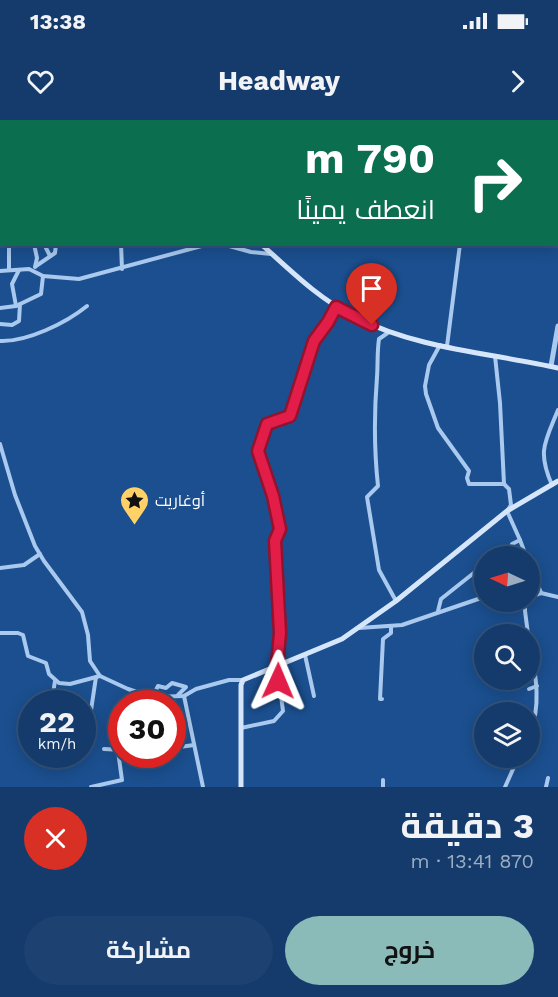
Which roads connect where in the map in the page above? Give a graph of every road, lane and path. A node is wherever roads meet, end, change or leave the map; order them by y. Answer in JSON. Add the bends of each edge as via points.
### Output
{"nodes":[{"id":1,"x":9,"y":246,"type":"edge"},
{"id":2,"x":35,"y":246,"type":"edge"},
{"id":3,"x":46,"y":246,"type":"edge"},
{"id":4,"x":56,"y":246,"type":"edge"},
{"id":5,"x":121,"y":246,"type":"edge"},
{"id":6,"x":202,"y":246,"type":"edge"},
{"id":7,"x":229,"y":246,"type":"edge"},
{"id":8,"x":263,"y":246,"type":"edge"},
{"id":9,"x":460,"y":246,"type":"edge"},
{"id":10,"x":272,"y":254,"type":"junction"},
{"id":11,"x":50,"y":256,"type":"junction"},
{"id":12,"x":35,"y":268,"type":"junction"},
{"id":13,"x":122,"y":268,"type":"junction"},
{"id":14,"x":9,"y":270,"type":"junction"},
{"id":15,"x":19,"y":270,"type":"junction"},
{"id":16,"x":0,"y":271,"type":"edge"},
{"id":17,"x":43,"y":276,"type":"junction"},
{"id":18,"x":18,"y":305,"type":"junction"},
{"id":19,"x":87,"y":306,"type":"dead end"},
{"id":20,"x":336,"y":307,"type":"junction"},
{"id":21,"x":0,"y":308,"type":"edge"},
{"id":22,"x":0,"y":324,"type":"edge"},
{"id":23,"x":558,"y":326,"type":"edge"},
{"id":24,"x":389,"y":332,"type":"junction"},
{"id":25,"x":0,"y":341,"type":"edge"},
{"id":26,"x":440,"y":345,"type":"junction"},
{"id":27,"x":447,"y":346,"type":"junction"},
{"id":28,"x":495,"y":355,"type":"junction"},
{"id":29,"x":551,"y":366,"type":"junction"},
{"id":30,"x":558,"y":368,"type":"edge"},
{"id":31,"x":558,"y":410,"type":"edge"},
{"id":32,"x":0,"y":444,"type":"edge"},
{"id":33,"x":558,"y":481,"type":"edge"},
{"id":34,"x":504,"y":484,"type":"junction"},
{"id":35,"x":552,"y":485,"type":"junction"},
{"id":36,"x":507,"y":511,"type":"junction"},
{"id":37,"x":520,"y":540,"type":"junction"},
{"id":38,"x":512,"y":546,"type":"edge"},
{"id":39,"x":522,"y":546,"type":"edge"},
{"id":40,"x":40,"y":554,"type":"junction"},
{"id":41,"x":0,"y":568,"type":"edge"},
{"id":42,"x":474,"y":573,"type":"edge"},
{"id":43,"x":541,"y":593,"type":"edge"},
{"id":44,"x":558,"y":597,"type":"edge"},
{"id":45,"x":474,"y":600,"type":"edge"},
{"id":46,"x":396,"y":601,"type":"junction"},
{"id":47,"x":438,"y":611,"type":"junction"},
{"id":48,"x":391,"y":627,"type":"junction"},
{"id":49,"x":359,"y":628,"type":"junction"},
{"id":50,"x":0,"y":633,"type":"edge"},
{"id":51,"x":305,"y":654,"type":"junction"},
{"id":52,"x":277,"y":665,"type":"junction"},
{"id":53,"x":98,"y":676,"type":"junction"},
{"id":54,"x":243,"y":680,"type":"junction"},
{"id":55,"x":55,"y":681,"type":"junction"},
{"id":56,"x":54,"y":690,"type":"edge"},
{"id":57,"x":95,"y":690,"type":"edge"},
{"id":58,"x":131,"y":690,"type":"edge"},
{"id":59,"x":156,"y":690,"type":"dead end"},
{"id":60,"x":183,"y":690,"type":"edge"},
{"id":61,"x":186,"y":695,"type":"edge"},
{"id":62,"x":314,"y":696,"type":"dead end"},
{"id":63,"x":382,"y":699,"type":"dead end"},
{"id":64,"x":186,"y":706,"type":"edge"},
{"id":65,"x":241,"y":728,"type":"junction"},
{"id":66,"x":194,"y":745,"type":"junction"},
{"id":67,"x":186,"y":746,"type":"edge"},
{"id":68,"x":104,"y":749,"type":"dead end"},
{"id":69,"x":108,"y":750,"type":"edge"},
{"id":70,"x":121,"y":768,"type":"edge"},
{"id":71,"x":515,"y":768,"type":"edge"},
{"id":72,"x":548,"y":778,"type":"dead end"},
{"id":73,"x":383,"y":780,"type":"dead end"},
{"id":74,"x":91,"y":787,"type":"edge"},
{"id":75,"x":203,"y":787,"type":"edge"},
{"id":76,"x":241,"y":787,"type":"edge"},
{"id":77,"x":383,"y":787,"type":"edge"},
{"id":78,"x":506,"y":787,"type":"edge"},
{"id":79,"x":546,"y":787,"type":"edge"}],
"edges":[{"from":1,"to":14,"type":"street"},
{"from":2,"to":12,"type":"street"},
{"from":3,"to":11,"type":"street"},
{"from":4,"to":11,"type":"street"},
{"from":5,"to":13,"type":"street"},
{"from":6,"to":13,"type":"street"},
{"from":7,"to":10,"type":"street"},
{"from":8,"to":10,"type":"main road"},
{"from":9,"to":27,"type":"street"},
{"from":10,"to":20,"type":"main road"},
{"from":11,"to":12,"type":"street"},
{"from":12,"to":15,"type":"street"},
{"from":12,"to":17,"type":"street"},
{"from":13,"to":17,"type":"street","via":[[79,279]]},
{"from":14,"to":15,"type":"street"},
{"from":14,"to":16,"type":"street"},
{"from":15,"to":18,"type":"street","via":[[12,284]]},
{"from":17,"to":18,"type":"street","via":[[41,294]]},
{"from":18,"to":21,"type":"street"},
{"from":18,"to":22,"type":"street","via":[[19,321]]},
{"from":19,"to":25,"type":"street","via":[[16,341]]},
{"from":20,"to":24,"type":"main road"},
{"from":20,"to":52,"type":"street","via":[[314,341],[290,416],[267,424],[258,451],[280,529],[275,541],[280,633]]},
{"from":23,"to":29,"type":"street"},
{"from":24,"to":26,"type":"main road"},
{"from":24,"to":46,"type":"street","via":[[379,339],[377,350],[373,420],[378,486],[367,497],[380,570]]},
{"from":26,"to":27,"type":"main road"},
{"from":26,"to":34,"type":"street","via":[[429,365],[425,386],[438,428],[469,471],[469,484]]},
{"from":27,"to":28,"type":"main road"},
{"from":28,"to":29,"type":"main road"},
{"from":28,"to":34,"type":"street"},
{"from":29,"to":30,"type":"main road"},
{"from":31,"to":35,"type":"street","via":[[543,455]]},
{"from":32,"to":40,"type":"street","via":[[15,495]]},
{"from":33,"to":35,"type":"main road"},
{"from":34,"to":36,"type":"street","via":[[512,505]]},
{"from":35,"to":36,"type":"main road"},
{"from":36,"to":37,"type":"street"},
{"from":36,"to":46,"type":"main road"},
{"from":37,"to":38,"type":"street"},
{"from":37,"to":39,"type":"street"},
{"from":40,"to":41,"type":"street","via":[[24,566]]},
{"from":40,"to":53,"type":"street","via":[[82,612],[90,661]]},
{"from":42,"to":47,"type":"street","via":[[441,599]]},
{"from":43,"to":44,"type":"street"},
{"from":45,"to":47,"type":"street"},
{"from":46,"to":49,"type":"main road"},
{"from":47,"to":48,"type":"street"},
{"from":48,"to":49,"type":"street"},
{"from":48,"to":63,"type":"street","via":[[391,633],[383,639]]},
{"from":49,"to":51,"type":"main road"},
{"from":50,"to":55,"type":"street","via":[[23,635],[28,656],[46,663]]},
{"from":51,"to":52,"type":"main road"},
{"from":51,"to":62,"type":"street"},
{"from":52,"to":54,"type":"main road"},
{"from":52,"to":65,"type":"street","via":[[283,711],[274,721]]},
{"from":53,"to":55,"type":"street","via":[[70,684]]},
{"from":53,"to":57,"type":"street"},
{"from":53,"to":58,"type":"street"},
{"from":54,"to":61,"type":"street","via":[[196,688]]},
{"from":54,"to":65,"type":"main road"},
{"from":55,"to":56,"type":"street"},
{"from":59,"to":60,"type":"street","via":[[172,683],[186,687]]},
{"from":64,"to":66,"type":"street"},
{"from":65,"to":76,"type":"main road"},
{"from":66,"to":67,"type":"street"},
{"from":66,"to":75,"type":"street"},
{"from":68,"to":69,"type":"street"},
{"from":70,"to":74,"type":"street","via":[[122,780]]},
{"from":71,"to":78,"type":"street"},
{"from":72,"to":79,"type":"street"},
{"from":73,"to":77,"type":"street"}]}
